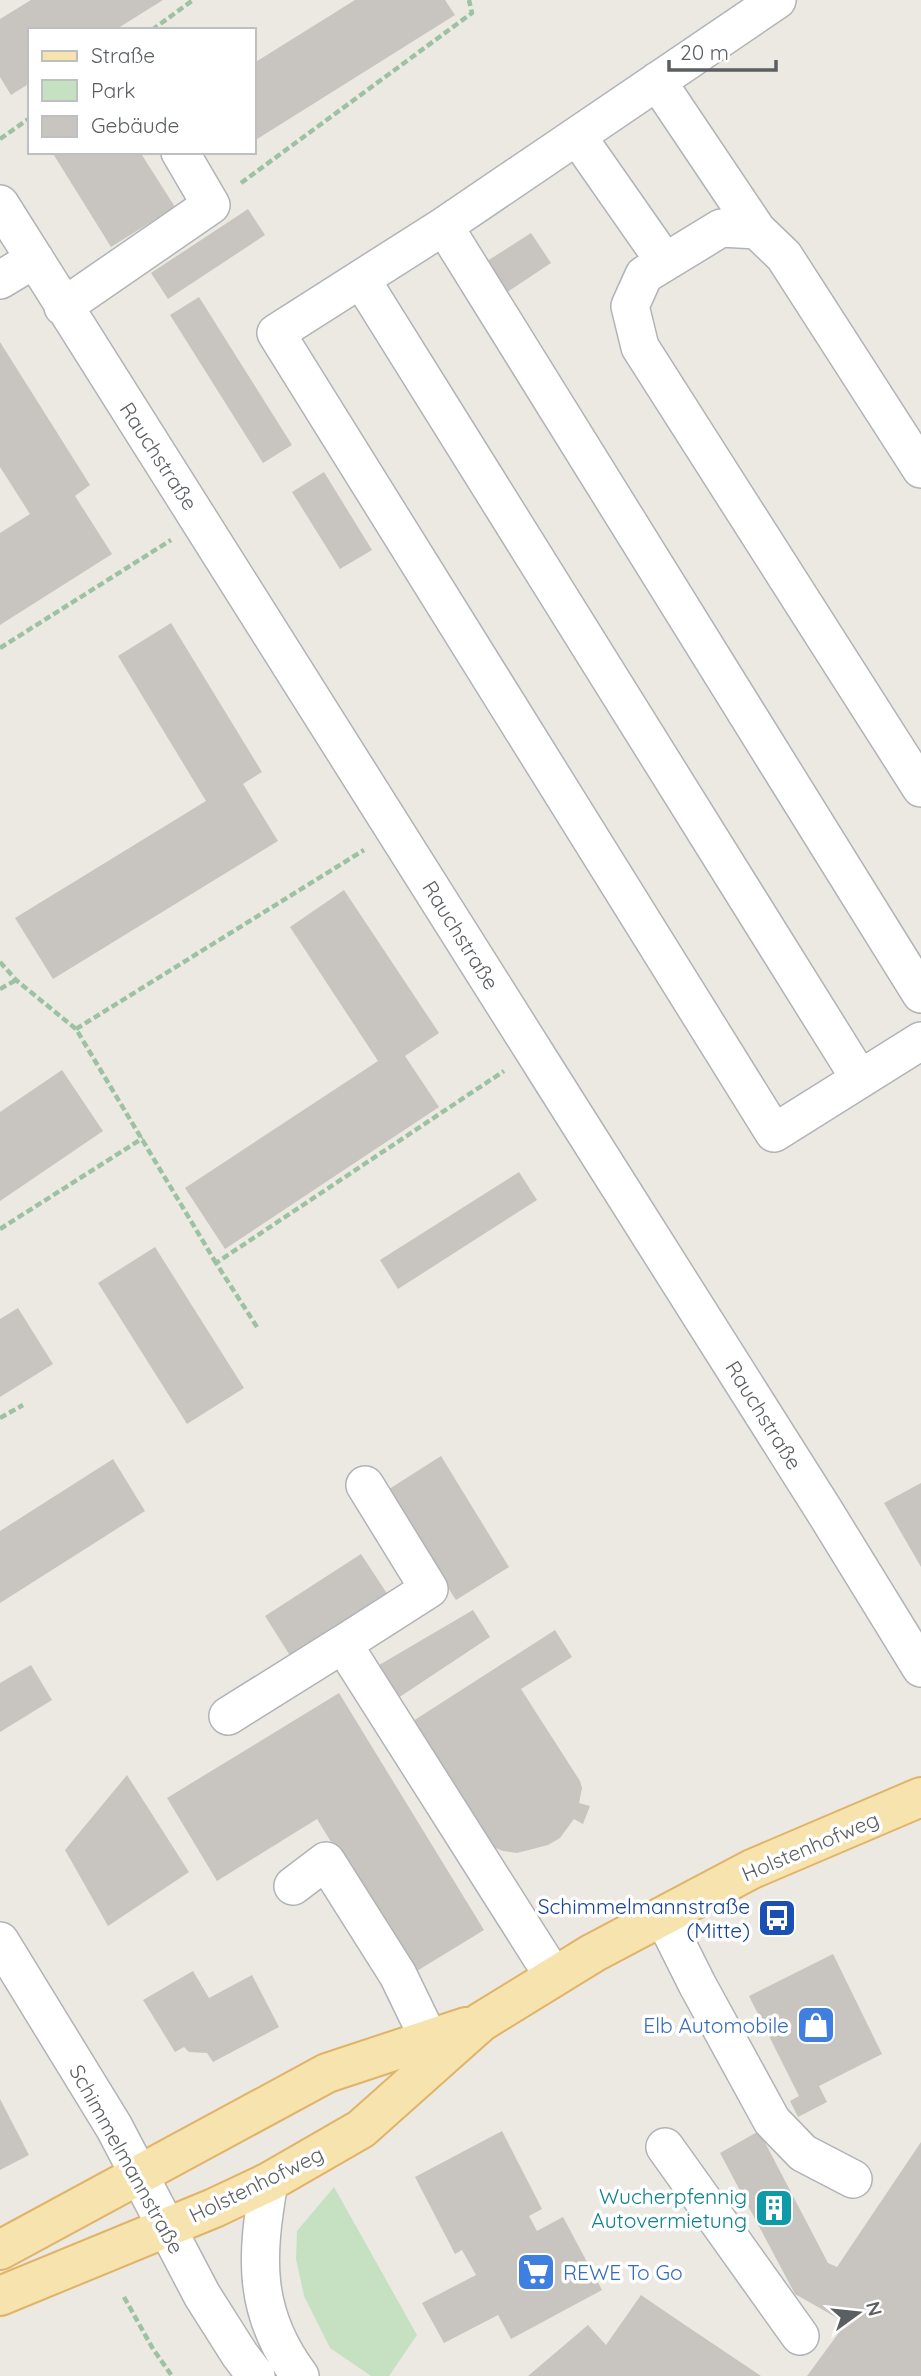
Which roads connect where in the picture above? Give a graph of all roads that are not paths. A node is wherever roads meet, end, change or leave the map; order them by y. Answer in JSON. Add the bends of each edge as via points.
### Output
{"nodes":[{"id":1,"x":777,"y":0,"type":"edge"},
{"id":2,"x":657,"y":81,"type":"junction"},
{"id":3,"x":577,"y":136,"type":"junction"},
{"id":4,"x":181,"y":154,"type":"edge"},
{"id":5,"x":0,"y":204,"type":"edge"},
{"id":6,"x":444,"y":226,"type":"junction"},
{"id":7,"x":757,"y":230,"type":"junction"},
{"id":8,"x":35,"y":259,"type":"junction"},
{"id":9,"x":665,"y":262,"type":"junction"},
{"id":10,"x":361,"y":279,"type":"junction"},
{"id":11,"x":0,"y":280,"type":"edge"},
{"id":12,"x":63,"y":307,"type":"junction"},
{"id":13,"x":921,"y":469,"type":"edge"},
{"id":14,"x":921,"y":788,"type":"edge"},
{"id":15,"x":921,"y":994,"type":"edge"},
{"id":16,"x":921,"y":1041,"type":"edge"},
{"id":17,"x":860,"y":1079,"type":"junction"},
{"id":18,"x":365,"y":1485,"type":"dead end"},
{"id":19,"x":343,"y":1644,"type":"junction"},
{"id":20,"x":921,"y":1668,"type":"edge"},
{"id":21,"x":228,"y":1716,"type":"dead end"},
{"id":22,"x":921,"y":1797,"type":"edge"},
{"id":23,"x":293,"y":1886,"type":"dead end"},
{"id":24,"x":663,"y":1916,"type":"junction"},
{"id":25,"x":0,"y":1941,"type":"edge"},
{"id":26,"x":554,"y":1977,"type":"junction"},
{"id":27,"x":481,"y":2022,"type":"junction"},
{"id":28,"x":429,"y":2039,"type":"junction"},
{"id":29,"x":665,"y":2147,"type":"dead end"},
{"id":30,"x":139,"y":2175,"type":"junction"},
{"id":31,"x":853,"y":2179,"type":"dead end"},
{"id":32,"x":269,"y":2182,"type":"junction"},
{"id":33,"x":166,"y":2227,"type":"junction"},
{"id":34,"x":0,"y":2250,"type":"edge"},
{"id":35,"x":0,"y":2296,"type":"edge"},
{"id":36,"x":800,"y":2336,"type":"dead end"},
{"id":37,"x":256,"y":2376,"type":"edge"},
{"id":38,"x":300,"y":2376,"type":"edge"}],
"edges":[{"from":1,"to":2,"type":"street"},
{"from":2,"to":3,"type":"street"},
{"from":2,"to":7,"type":"street"},
{"from":3,"to":6,"type":"street"},
{"from":3,"to":9,"type":"street"},
{"from":4,"to":12,"type":"street","via":[[211,205]]},
{"from":5,"to":8,"type":"street","name":"Rauchstraße"},
{"from":6,"to":10,"type":"street"},
{"from":6,"to":15,"type":"street"},
{"from":7,"to":9,"type":"street","via":[[721,228]]},
{"from":7,"to":13,"type":"street","via":[[785,256]]},
{"from":8,"to":11,"type":"street"},
{"from":8,"to":12,"type":"street","name":"Rauchstraße"},
{"from":9,"to":14,"type":"street","via":[[644,275],[629,306],[639,348]]},
{"from":10,"to":17,"type":"street"},
{"from":10,"to":17,"type":"street","via":[[276,332],[774,1133]]},
{"from":12,"to":20,"type":"street","name":"Rauchstraße"},
{"from":16,"to":17,"type":"street"},
{"from":18,"to":19,"type":"street","via":[[429,1589]]},
{"from":19,"to":21,"type":"street"},
{"from":19,"to":26,"type":"street"},
{"from":22,"to":24,"type":"main road","name":"Holstenhofweg","via":[[752,1869]]},
{"from":23,"to":28,"type":"street","via":[[326,1861],[398,1975]]},
{"from":24,"to":26,"type":"main road","name":"Holstenhofweg"},
{"from":24,"to":31,"type":"street","via":[[772,2121],[803,2153]]},
{"from":25,"to":30,"type":"street","name":"Schimmelmannstraße"},
{"from":26,"to":27,"type":"main road","name":"Holstenhofweg"},
{"from":27,"to":28,"type":"main road","name":"Holstenhofweg"},
{"from":27,"to":32,"type":"main road","name":"Holstenhofweg","via":[[361,2129]]},
{"from":28,"to":30,"type":"main road","name":"Holstenhofweg","via":[[327,2073]]},
{"from":29,"to":36,"type":"street"},
{"from":30,"to":33,"type":"street","name":"Schimmelmannstraße"},
{"from":30,"to":34,"type":"main road","name":"Holstenhofweg"},
{"from":32,"to":33,"type":"main road","name":"Holstenhofweg"},
{"from":32,"to":38,"type":"street","via":[[259,2255],[261,2284],[271,2323]]},
{"from":33,"to":35,"type":"main road","name":"Holstenhofweg"},
{"from":33,"to":37,"type":"street","name":"Schimmelmannstraße","via":[[202,2295]]}]}
